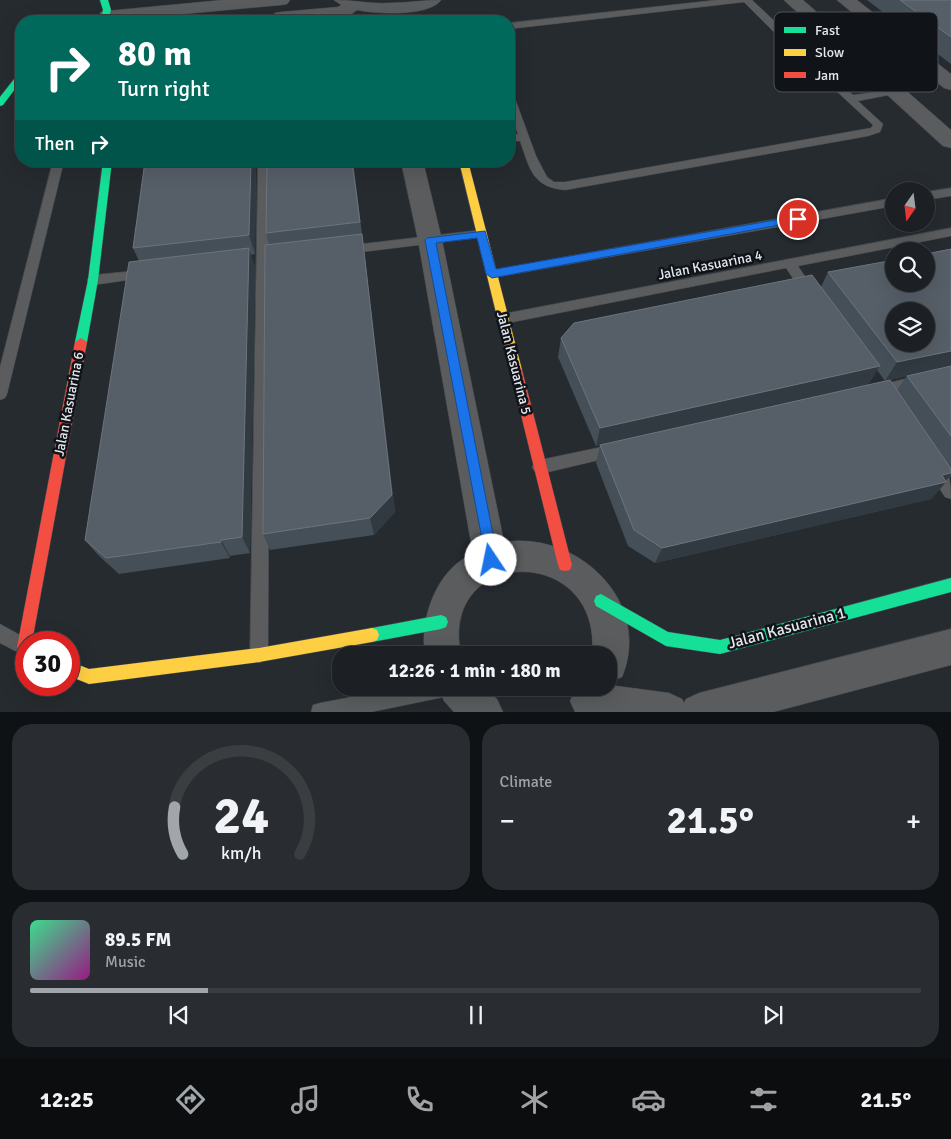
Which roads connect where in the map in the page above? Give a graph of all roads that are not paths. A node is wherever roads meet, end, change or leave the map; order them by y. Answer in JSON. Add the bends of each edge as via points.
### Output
{"nodes":[{"id":1,"x":281,"y":0,"type":"edge"},
{"id":2,"x":741,"y":0,"type":"edge"},
{"id":3,"x":747,"y":0,"type":"edge"},
{"id":4,"x":793,"y":0,"type":"edge"},
{"id":5,"x":846,"y":0,"type":"edge"},
{"id":6,"x":349,"y":2,"type":"edge"},
{"id":7,"x":424,"y":9,"type":"edge"},
{"id":8,"x":806,"y":12,"type":"edge"},
{"id":9,"x":861,"y":12,"type":"edge"},
{"id":10,"x":105,"y":13,"type":"edge"},
{"id":11,"x":308,"y":15,"type":"edge"},
{"id":12,"x":379,"y":15,"type":"edge"},
{"id":13,"x":515,"y":25,"type":"edge"},
{"id":14,"x":774,"y":26,"type":"edge"},
{"id":15,"x":938,"y":74,"type":"edge"},
{"id":16,"x":15,"y":81,"type":"edge"},
{"id":17,"x":951,"y":84,"type":"edge"},
{"id":18,"x":0,"y":85,"type":"edge"},
{"id":19,"x":15,"y":86,"type":"edge"},
{"id":20,"x":843,"y":92,"type":"edge"},
{"id":21,"x":889,"y":92,"type":"edge"},
{"id":22,"x":896,"y":92,"type":"edge"},
{"id":23,"x":850,"y":99,"type":"junction"},
{"id":24,"x":0,"y":102,"type":"edge"},
{"id":25,"x":515,"y":111,"type":"edge"},
{"id":26,"x":525,"y":137,"type":"junction"},
{"id":27,"x":515,"y":138,"type":"edge"},
{"id":28,"x":951,"y":141,"type":"edge"},
{"id":29,"x":57,"y":167,"type":"edge"},
{"id":30,"x":107,"y":167,"type":"edge"},
{"id":31,"x":264,"y":167,"type":"edge"},
{"id":32,"x":413,"y":167,"type":"edge"},
{"id":33,"x":464,"y":167,"type":"edge"},
{"id":34,"x":951,"y":192,"type":"edge"},
{"id":35,"x":935,"y":195,"type":"edge"},
{"id":36,"x":885,"y":204,"type":"edge"},
{"id":37,"x":951,"y":232,"type":"edge"},
{"id":38,"x":481,"y":234,"type":"junction"},
{"id":39,"x":430,"y":240,"type":"junction"},
{"id":40,"x":333,"y":252,"type":"edge"},
{"id":41,"x":790,"y":264,"type":"junction"},
{"id":42,"x":157,"y":272,"type":"edge"},
{"id":43,"x":492,"y":274,"type":"junction"},
{"id":44,"x":93,"y":280,"type":"junction"},
{"id":45,"x":818,"y":304,"type":"edge"},
{"id":46,"x":503,"y":319,"type":"junction"},
{"id":47,"x":951,"y":374,"type":"edge"},
{"id":48,"x":870,"y":375,"type":"edge"},
{"id":49,"x":882,"y":391,"type":"junction"},
{"id":50,"x":0,"y":394,"type":"edge"},
{"id":51,"x":862,"y":395,"type":"edge"},
{"id":52,"x":892,"y":406,"type":"edge"},
{"id":53,"x":628,"y":447,"type":"edge"},
{"id":54,"x":924,"y":453,"type":"edge"},
{"id":55,"x":540,"y":467,"type":"junction"},
{"id":56,"x":951,"y":492,"type":"edge"},
{"id":57,"x":491,"y":560,"type":"junction"},
{"id":58,"x":565,"y":565,"type":"junction"},
{"id":59,"x":951,"y":585,"type":"edge"},
{"id":60,"x":601,"y":601,"type":"junction"},
{"id":61,"x":441,"y":622,"type":"junction"},
{"id":62,"x":28,"y":631,"type":"edge"},
{"id":63,"x":0,"y":633,"type":"edge"},
{"id":64,"x":15,"y":641,"type":"edge"},
{"id":65,"x":441,"y":646,"type":"edge"},
{"id":66,"x":612,"y":646,"type":"edge"},
{"id":67,"x":951,"y":647,"type":"edge"},
{"id":68,"x":259,"y":654,"type":"junction"},
{"id":69,"x":80,"y":674,"type":"edge"},
{"id":70,"x":403,"y":696,"type":"edge"},
{"id":71,"x":465,"y":696,"type":"edge"},
{"id":72,"x":588,"y":700,"type":"edge"},
{"id":73,"x":320,"y":712,"type":"edge"},
{"id":74,"x":484,"y":712,"type":"edge"},
{"id":75,"x":670,"y":712,"type":"edge"},
{"id":76,"x":699,"y":712,"type":"edge"}],
"edges":[{"from":1,"to":10,"type":"street"},
{"from":2,"to":13,"type":"lane"},
{"from":3,"to":14,"type":"lane"},
{"from":4,"to":8,"type":"street"},
{"from":5,"to":9,"type":"street"},
{"from":6,"to":11,"type":"street","via":[[342,12]]},
{"from":6,"to":12,"type":"street"},
{"from":7,"to":12,"type":"street","via":[[398,8]]},
{"from":15,"to":17,"type":"street"},
{"from":16,"to":18,"type":"street"},
{"from":19,"to":24,"type":"street"},
{"from":20,"to":23,"type":"lane"},
{"from":21,"to":23,"type":"lane"},
{"from":22,"to":28,"type":"street"},
{"from":23,"to":26,"type":"lane","via":[[878,124],[876,130],[564,186],[551,185],[542,179]]},
{"from":25,"to":26,"type":"lane"},
{"from":26,"to":27,"type":"lane"},
{"from":29,"to":50,"type":"lane"},
{"from":30,"to":44,"type":"street","name":"Jalan Kasuarina 6"},
{"from":31,"to":68,"type":"lane"},
{"from":32,"to":39,"type":"street"},
{"from":33,"to":38,"type":"street","name":"Jalan Kasuarina 5"},
{"from":34,"to":35,"type":"lane"},
{"from":36,"to":43,"type":"lane"},
{"from":37,"to":41,"type":"lane","name":"Jalan Kasuarina 4"},
{"from":38,"to":39,"type":"lane"},
{"from":38,"to":43,"type":"street","name":"Jalan Kasuarina 5"},
{"from":39,"to":40,"type":"lane"},
{"from":39,"to":57,"type":"street"},
{"from":41,"to":45,"type":"lane"},
{"from":41,"to":46,"type":"lane","name":"Jalan Kasuarina 4"},
{"from":42,"to":44,"type":"lane"},
{"from":43,"to":46,"type":"street","name":"Jalan Kasuarina 5"},
{"from":44,"to":62,"type":"street","name":"Jalan Kasuarina 6"},
{"from":46,"to":55,"type":"street","name":"Jalan Kasuarina 5"},
{"from":47,"to":49,"type":"lane"},
{"from":48,"to":49,"type":"lane"},
{"from":49,"to":51,"type":"lane"},
{"from":49,"to":52,"type":"lane"},
{"from":53,"to":55,"type":"lane"},
{"from":54,"to":56,"type":"lane"},
{"from":55,"to":58,"type":"street","name":"Jalan Kasuarina 5"},
{"from":57,"to":58,"type":"street","via":[[516,555],[541,557]]},
{"from":57,"to":61,"type":"street","via":[[468,575],[451,596]]},
{"from":58,"to":60,"type":"street","via":[[585,581]]},
{"from":59,"to":60,"type":"street","name":"Jalan Kasuarina 1","via":[[720,647],[666,639]]},
{"from":60,"to":66,"type":"street","via":[[610,626]]},
{"from":61,"to":65,"type":"street"},
{"from":61,"to":68,"type":"street"},
{"from":63,"to":64,"type":"lane","name":"Jalan Kasuarina 6"},
{"from":67,"to":76,"type":"street"},
{"from":68,"to":69,"type":"street","via":[[89,678]]},
{"from":70,"to":73,"type":"lane"},
{"from":71,"to":74,"type":"street"},
{"from":72,"to":75,"type":"street"}]}
